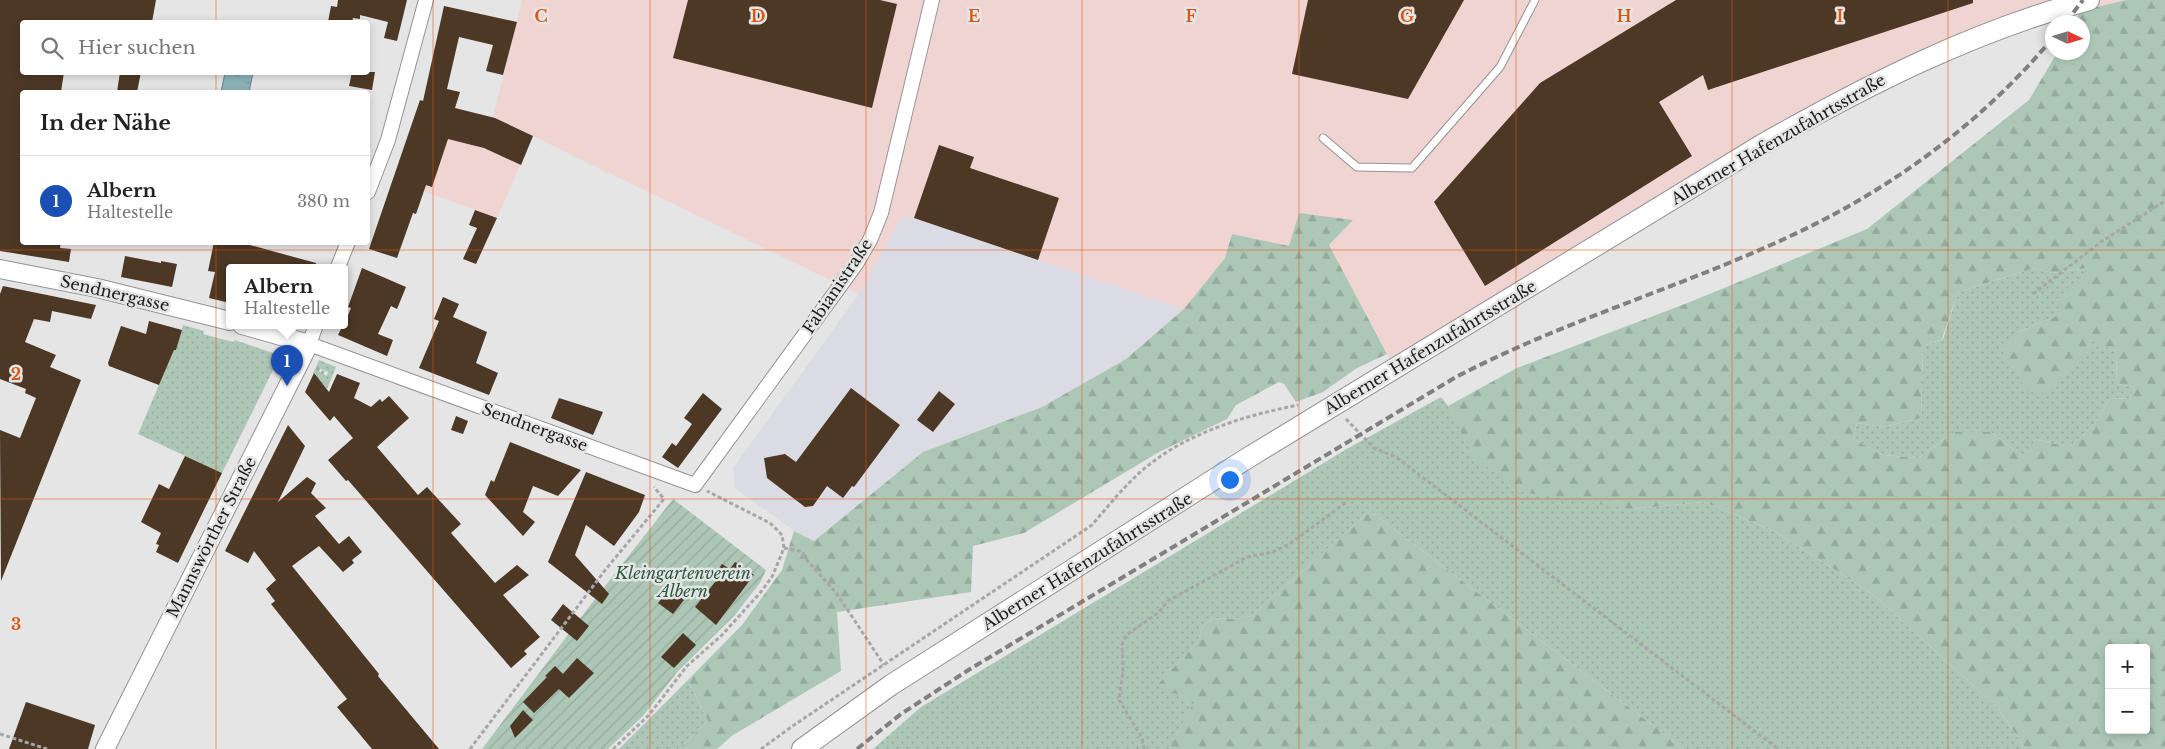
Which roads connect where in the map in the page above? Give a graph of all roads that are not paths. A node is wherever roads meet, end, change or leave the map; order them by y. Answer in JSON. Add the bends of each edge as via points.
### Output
{"nodes":[{"id":1,"x":426,"y":0,"type":"edge"},
{"id":2,"x":932,"y":0,"type":"edge"},
{"id":3,"x":1535,"y":0,"type":"edge"},
{"id":4,"x":2089,"y":0,"type":"edge"},
{"id":5,"x":1323,"y":138,"type":"dead end"},
{"id":6,"x":370,"y":187,"type":"edge"},
{"id":7,"x":347,"y":245,"type":"edge"},
{"id":8,"x":339,"y":264,"type":"edge"},
{"id":9,"x":0,"y":269,"type":"edge"},
{"id":10,"x":226,"y":320,"type":"edge"},
{"id":11,"x":256,"y":329,"type":"edge"},
{"id":12,"x":314,"y":329,"type":"edge"},
{"id":13,"x":308,"y":344,"type":"junction"},
{"id":14,"x":695,"y":485,"type":"joint"},
{"id":15,"x":105,"y":749,"type":"edge"},
{"id":16,"x":802,"y":749,"type":"edge"}],
"edges":[{"from":1,"to":6,"type":"street","via":[[388,140]]},
{"from":2,"to":14,"type":"street","name":"Fabianistraße","via":[[881,213],[870,240],[856,264]]},
{"from":3,"to":5,"type":"lane","via":[[1500,66],[1412,168],[1357,167]]},
{"from":4,"to":16,"type":"main road","name":"Alberner Hafenzufahrtsstraße","via":[[1969,40],[1906,67],[1763,144],[1246,458],[891,685]]},
{"from":7,"to":8,"type":"street"},
{"from":9,"to":10,"type":"street","name":"Sendnergasse","via":[[97,288]]},
{"from":11,"to":13,"type":"street","name":"Sendnergasse"},
{"from":12,"to":13,"type":"street","name":"Mannswörther Straße"},
{"from":13,"to":14,"type":"street","name":"Sendnergasse"},
{"from":13,"to":15,"type":"street","name":"Mannswörther Straße"}]}
